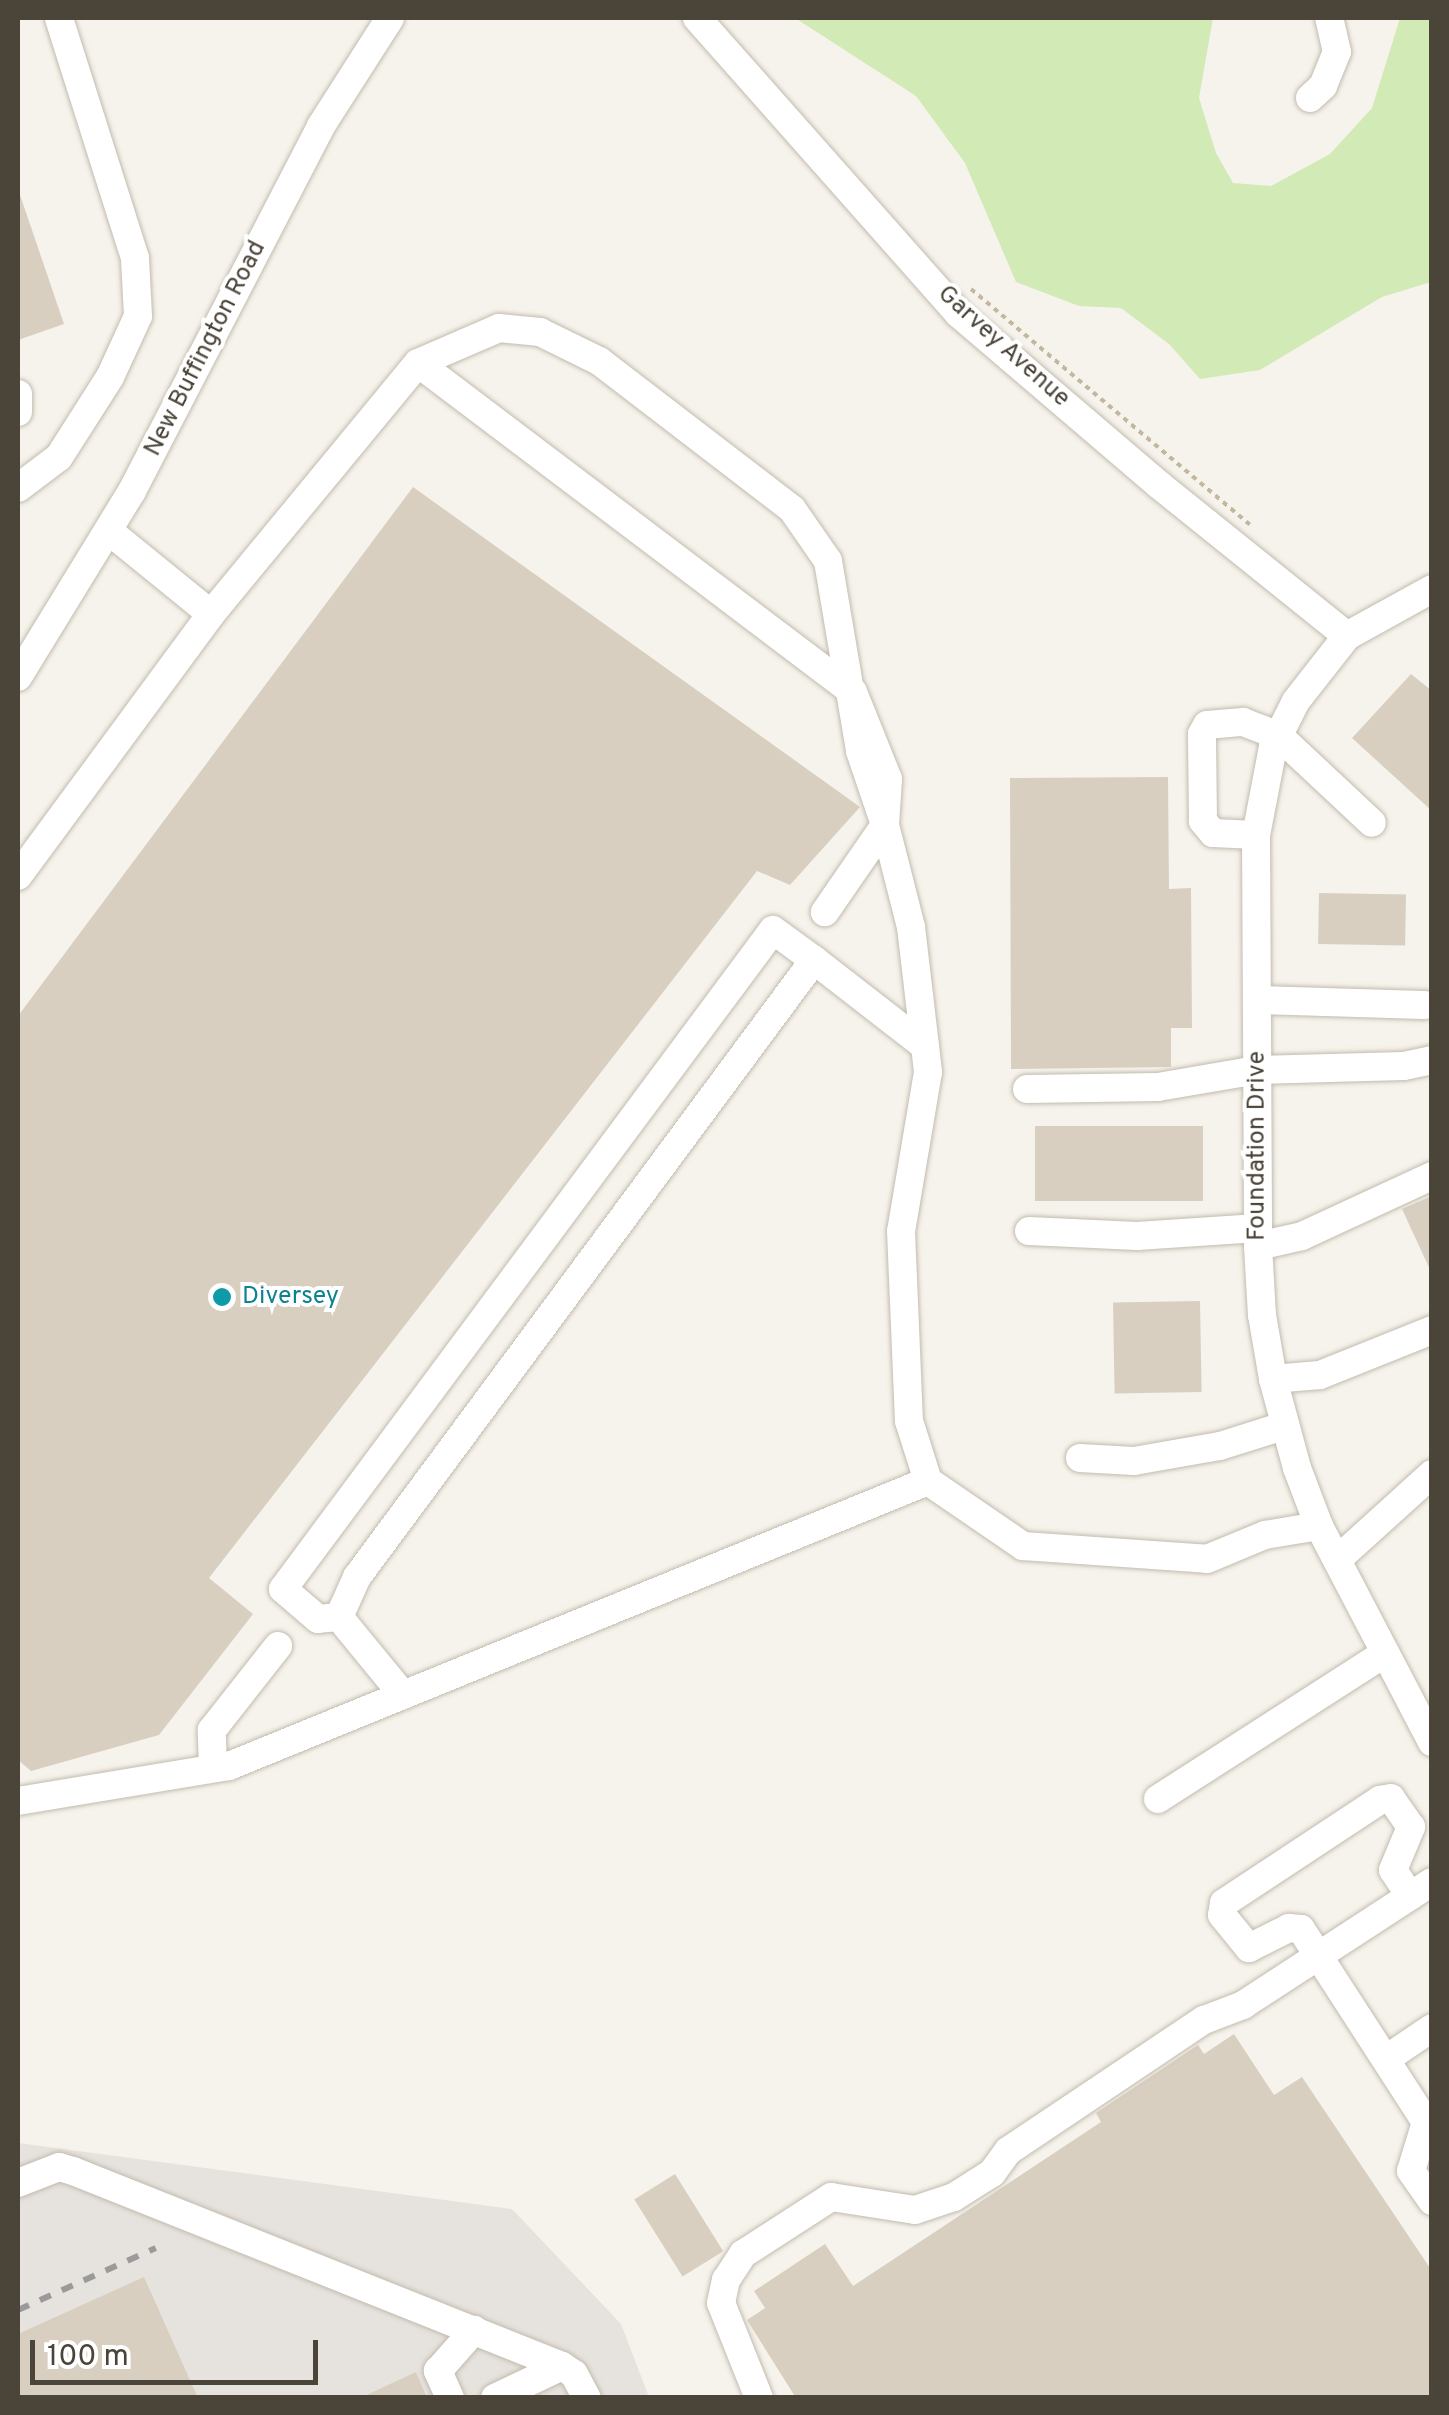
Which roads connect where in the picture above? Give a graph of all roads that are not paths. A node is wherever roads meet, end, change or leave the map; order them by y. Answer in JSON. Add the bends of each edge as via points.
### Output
{"nodes":[{"id":1,"x":58,"y":18,"type":"edge"},
{"id":2,"x":390,"y":18,"type":"edge"},
{"id":3,"x":698,"y":18,"type":"edge"},
{"id":4,"x":1329,"y":18,"type":"edge"},
{"id":5,"x":1310,"y":98,"type":"dead end"},
{"id":6,"x":418,"y":363,"type":"junction"},
{"id":7,"x":18,"y":394,"type":"edge"},
{"id":8,"x":18,"y":412,"type":"edge"},
{"id":9,"x":18,"y":488,"type":"edge"},
{"id":10,"x":109,"y":531,"type":"junction"},
{"id":11,"x":1432,"y":590,"type":"edge"},
{"id":12,"x":211,"y":614,"type":"junction"},
{"id":13,"x":1347,"y":636,"type":"junction"},
{"id":14,"x":18,"y":677,"type":"edge"},
{"id":15,"x":853,"y":692,"type":"junction"},
{"id":16,"x":1279,"y":736,"type":"junction"},
{"id":17,"x":1372,"y":822,"type":"dead end"},
{"id":18,"x":885,"y":824,"type":"junction"},
{"id":19,"x":1256,"y":835,"type":"junction"},
{"id":20,"x":18,"y":876,"type":"edge"},
{"id":21,"x":825,"y":912,"type":"dead end"},
{"id":22,"x":814,"y":960,"type":"junction"},
{"id":23,"x":1257,"y":1000,"type":"junction"},
{"id":24,"x":1425,"y":1005,"type":"dead end"},
{"id":25,"x":925,"y":1046,"type":"junction"},
{"id":26,"x":1432,"y":1060,"type":"edge"},
{"id":27,"x":1257,"y":1070,"type":"junction"},
{"id":28,"x":1027,"y":1089,"type":"dead end"},
{"id":29,"x":1432,"y":1176,"type":"edge"},
{"id":30,"x":1029,"y":1231,"type":"dead end"},
{"id":31,"x":1258,"y":1237,"type":"junction"},
{"id":32,"x":1432,"y":1330,"type":"edge"},
{"id":33,"x":1273,"y":1379,"type":"junction"},
{"id":34,"x":1284,"y":1426,"type":"junction"},
{"id":35,"x":1080,"y":1458,"type":"dead end"},
{"id":36,"x":1432,"y":1474,"type":"edge"},
{"id":37,"x":928,"y":1481,"type":"junction"},
{"id":38,"x":1319,"y":1526,"type":"junction"},
{"id":39,"x":1337,"y":1560,"type":"junction"},
{"id":40,"x":340,"y":1617,"type":"junction"},
{"id":41,"x":278,"y":1646,"type":"dead end"},
{"id":42,"x":1385,"y":1653,"type":"junction"},
{"id":43,"x":403,"y":1695,"type":"junction"},
{"id":44,"x":1432,"y":1742,"type":"edge"},
{"id":45,"x":213,"y":1768,"type":"junction"},
{"id":46,"x":1158,"y":1799,"type":"dead end"},
{"id":47,"x":18,"y":1801,"type":"edge"},
{"id":48,"x":1421,"y":1889,"type":"edge"},
{"id":49,"x":1319,"y":1955,"type":"junction"},
{"id":50,"x":1432,"y":2028,"type":"edge"},
{"id":51,"x":1386,"y":2059,"type":"junction"},
{"id":52,"x":18,"y":2183,"type":"edge"},
{"id":53,"x":1432,"y":2202,"type":"edge"},
{"id":54,"x":474,"y":2330,"type":"junction"},
{"id":55,"x":562,"y":2366,"type":"junction"},
{"id":56,"x":450,"y":2398,"type":"edge"},
{"id":57,"x":494,"y":2398,"type":"edge"},
{"id":58,"x":587,"y":2398,"type":"edge"},
{"id":59,"x":759,"y":2398,"type":"edge"}],
"edges":[{"from":1,"to":9,"type":"street","via":[[135,258],[138,316],[110,377],[59,457]]},
{"from":2,"to":10,"type":"street","name":"New Buffington Road","via":[[321,126]]},
{"from":3,"to":13,"type":"street","name":"Garvey Avenue","via":[[960,314]]},
{"from":4,"to":5,"type":"street","via":[[1336,52],[1323,86]]},
{"from":6,"to":12,"type":"street"},
{"from":6,"to":15,"type":"street"},
{"from":6,"to":15,"type":"street","via":[[498,328],[540,332],[599,361],[792,508],[828,561]]},
{"from":7,"to":8,"type":"street"},
{"from":10,"to":12,"type":"street"},
{"from":10,"to":14,"type":"street","name":"New Buffington Road"},
{"from":11,"to":13,"type":"street","name":"Foundation Drive"},
{"from":12,"to":20,"type":"street"},
{"from":13,"to":16,"type":"street","name":"Foundation Drive","via":[[1296,701]]},
{"from":15,"to":18,"type":"street","via":[[860,752]]},
{"from":16,"to":17,"type":"street"},
{"from":16,"to":19,"type":"street","name":"Foundation Drive"},
{"from":16,"to":19,"type":"street","via":[[1220,721],[1202,734],[1203,821],[1213,832]]},
{"from":18,"to":21,"type":"street"},
{"from":18,"to":25,"type":"street","via":[[911,927]]},
{"from":19,"to":23,"type":"street","name":"Foundation Drive"},
{"from":22,"to":25,"type":"street"},
{"from":22,"to":40,"type":"street","via":[[357,1577]]},
{"from":22,"to":40,"type":"street","via":[[773,930],[283,1589],[318,1619]]},
{"from":23,"to":24,"type":"street"},
{"from":23,"to":27,"type":"street","name":"Foundation Drive"},
{"from":25,"to":37,"type":"street","via":[[928,1072],[902,1231],[910,1421]]},
{"from":26,"to":27,"type":"street"},
{"from":27,"to":28,"type":"street","via":[[1158,1087]]},
{"from":27,"to":31,"type":"street","name":"Foundation Drive"},
{"from":29,"to":31,"type":"street","via":[[1302,1236]]},
{"from":30,"to":31,"type":"street"},
{"from":31,"to":33,"type":"street","name":"Foundation Drive"},
{"from":32,"to":33,"type":"street","via":[[1320,1375]]},
{"from":33,"to":34,"type":"street","name":"Foundation Drive"},
{"from":34,"to":35,"type":"street","via":[[1220,1446],[1134,1460]]},
{"from":34,"to":38,"type":"street","name":"Foundation Drive"},
{"from":36,"to":39,"type":"street"},
{"from":37,"to":38,"type":"street","via":[[1023,1546],[1207,1558],[1266,1535]]},
{"from":37,"to":43,"type":"street"},
{"from":38,"to":39,"type":"street","name":"Foundation Drive"},
{"from":39,"to":42,"type":"street","name":"Foundation Drive"},
{"from":40,"to":43,"type":"street"},
{"from":41,"to":45,"type":"street","via":[[212,1730]]},
{"from":42,"to":44,"type":"street","name":"Foundation Drive"},
{"from":42,"to":46,"type":"street"},
{"from":43,"to":45,"type":"street"},
{"from":45,"to":47,"type":"street"},
{"from":48,"to":49,"type":"street"},
{"from":48,"to":49,"type":"street","via":[[1393,1870],[1411,1827],[1391,1798],[1224,1903],[1222,1914],[1249,1948],[1289,1928],[1301,1929]]},
{"from":49,"to":51,"type":"street"},
{"from":49,"to":59,"type":"street","via":[[1242,2005],[1204,2020],[1008,2151],[992,2173],[954,2197],[915,2210],[831,2197],[743,2254],[721,2303]]},
{"from":50,"to":51,"type":"street"},
{"from":51,"to":53,"type":"street","via":[[1426,2122],[1412,2171]]},
{"from":52,"to":54,"type":"street","via":[[59,2167],[73,2171]]},
{"from":54,"to":55,"type":"street"},
{"from":54,"to":56,"type":"street","via":[[438,2371]]},
{"from":55,"to":57,"type":"street"},
{"from":55,"to":58,"type":"street"}]}
